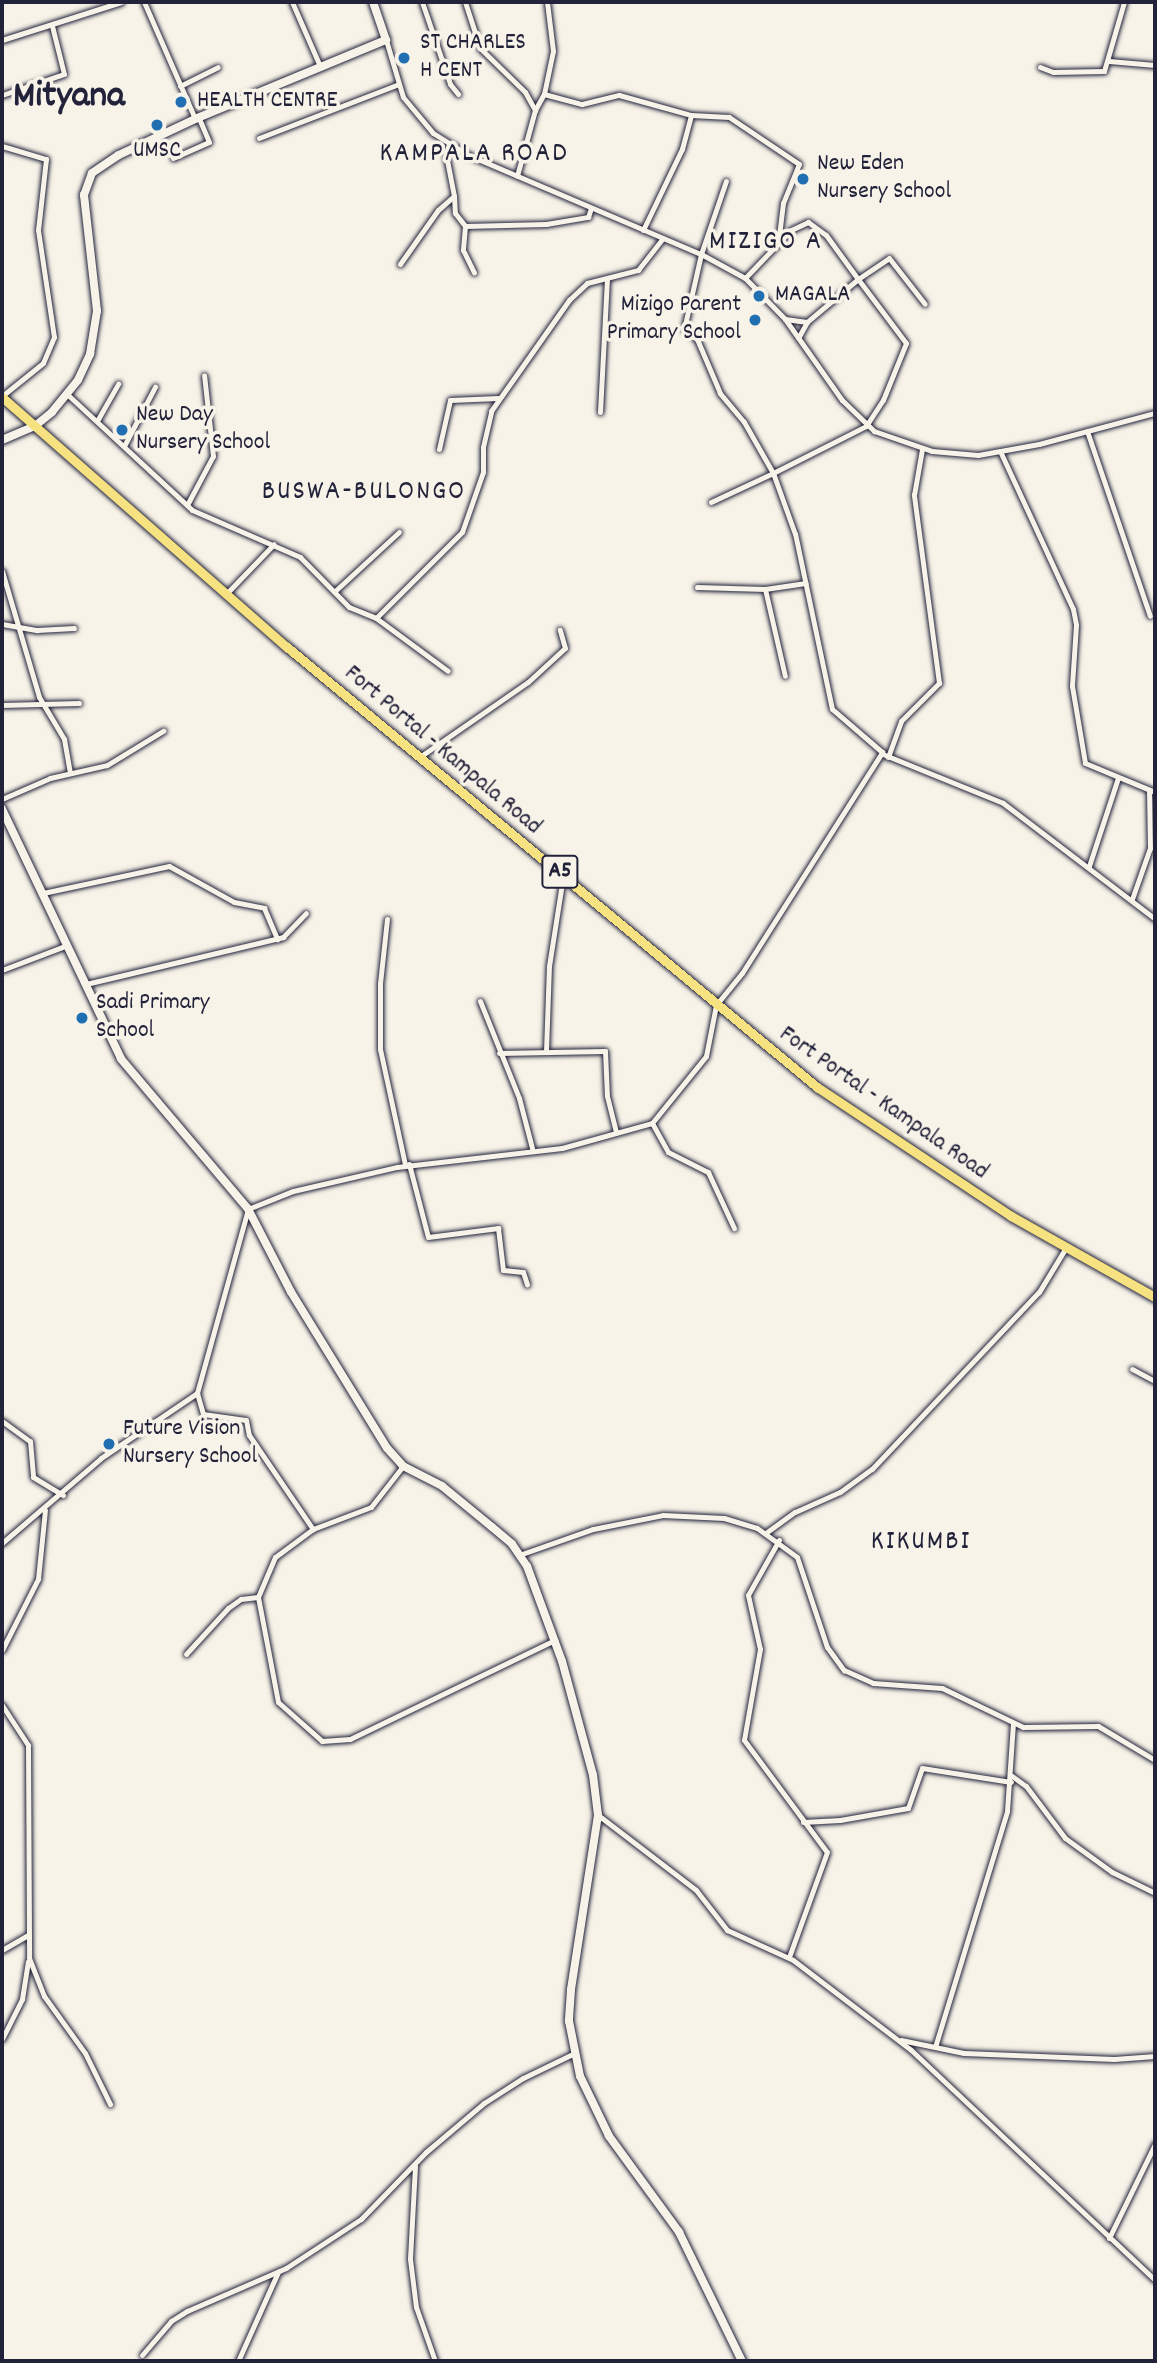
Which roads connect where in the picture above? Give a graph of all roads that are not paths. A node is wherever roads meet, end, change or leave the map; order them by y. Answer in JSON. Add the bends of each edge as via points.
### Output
{"nodes":[{"id":1,"x":121,"y":2,"type":"edge"},
{"id":2,"x":144,"y":2,"type":"edge"},
{"id":3,"x":292,"y":2,"type":"edge"},
{"id":4,"x":373,"y":2,"type":"edge"},
{"id":5,"x":422,"y":2,"type":"edge"},
{"id":6,"x":465,"y":2,"type":"edge"},
{"id":7,"x":547,"y":2,"type":"edge"},
{"id":8,"x":1124,"y":2,"type":"edge"},
{"id":9,"x":52,"y":26,"type":"junction"},
{"id":10,"x":2,"y":40,"type":"edge"},
{"id":11,"x":386,"y":40,"type":"junction"},
{"id":12,"x":1109,"y":61,"type":"junction"},
{"id":13,"x":1155,"y":65,"type":"edge"},
{"id":14,"x":320,"y":66,"type":"junction"},
{"id":15,"x":218,"y":67,"type":"dead end"},
{"id":16,"x":1040,"y":67,"type":"dead end"},
{"id":17,"x":399,"y":84,"type":"junction"},
{"id":18,"x":180,"y":86,"type":"junction"},
{"id":19,"x":458,"y":94,"type":"dead end"},
{"id":20,"x":544,"y":94,"type":"junction"},
{"id":21,"x":2,"y":95,"type":"edge"},
{"id":22,"x":535,"y":110,"type":"junction"},
{"id":23,"x":691,"y":115,"type":"junction"},
{"id":24,"x":197,"y":119,"type":"junction"},
{"id":25,"x":259,"y":138,"type":"dead end"},
{"id":26,"x":449,"y":144,"type":"junction"},
{"id":27,"x":2,"y":146,"type":"edge"},
{"id":28,"x":173,"y":158,"type":"dead end"},
{"id":29,"x":517,"y":176,"type":"junction"},
{"id":30,"x":726,"y":181,"type":"dead end"},
{"id":31,"x":454,"y":196,"type":"junction"},
{"id":32,"x":591,"y":208,"type":"junction"},
{"id":33,"x":466,"y":226,"type":"junction"},
{"id":34,"x":643,"y":230,"type":"junction"},
{"id":35,"x":662,"y":239,"type":"junction"},
{"id":36,"x":778,"y":244,"type":"junction"},
{"id":37,"x":701,"y":254,"type":"junction"},
{"id":38,"x":400,"y":264,"type":"dead end"},
{"id":39,"x":474,"y":273,"type":"dead end"},
{"id":40,"x":745,"y":278,"type":"junction"},
{"id":41,"x":607,"y":279,"type":"junction"},
{"id":42,"x":858,"y":279,"type":"junction"},
{"id":43,"x":926,"y":304,"type":"dead end"},
{"id":44,"x":785,"y":319,"type":"junction"},
{"id":45,"x":807,"y":321,"type":"junction"},
{"id":46,"x":798,"y":338,"type":"junction"},
{"id":47,"x":204,"y":375,"type":"dead end"},
{"id":48,"x":118,"y":384,"type":"dead end"},
{"id":49,"x":155,"y":387,"type":"dead end"},
{"id":50,"x":68,"y":395,"type":"junction"},
{"id":51,"x":2,"y":396,"type":"edge"},
{"id":52,"x":498,"y":398,"type":"junction"},
{"id":53,"x":600,"y":412,"type":"dead end"},
{"id":54,"x":1155,"y":413,"type":"edge"},
{"id":55,"x":97,"y":421,"type":"junction"},
{"id":56,"x":35,"y":426,"type":"junction"},
{"id":57,"x":866,"y":426,"type":"junction"},
{"id":58,"x":1087,"y":431,"type":"junction"},
{"id":59,"x":2,"y":440,"type":"edge"},
{"id":60,"x":124,"y":446,"type":"junction"},
{"id":61,"x":439,"y":449,"type":"dead end"},
{"id":62,"x":922,"y":449,"type":"junction"},
{"id":63,"x":1000,"y":451,"type":"junction"},
{"id":64,"x":773,"y":473,"type":"junction"},
{"id":65,"x":711,"y":502,"type":"dead end"},
{"id":66,"x":187,"y":505,"type":"junction"},
{"id":67,"x":399,"y":532,"type":"dead end"},
{"id":68,"x":274,"y":544,"type":"junction"},
{"id":69,"x":2,"y":570,"type":"edge"},
{"id":70,"x":806,"y":583,"type":"junction"},
{"id":71,"x":696,"y":587,"type":"dead end"},
{"id":72,"x":765,"y":589,"type":"junction"},
{"id":73,"x":335,"y":591,"type":"junction"},
{"id":74,"x":226,"y":594,"type":"junction"},
{"id":75,"x":1150,"y":616,"type":"dead end"},
{"id":76,"x":376,"y":618,"type":"junction"},
{"id":77,"x":2,"y":624,"type":"edge"},
{"id":78,"x":20,"y":628,"type":"junction"},
{"id":79,"x":74,"y":628,"type":"dead end"},
{"id":80,"x":560,"y":631,"type":"dead end"},
{"id":81,"x":448,"y":671,"type":"dead end"},
{"id":82,"x":785,"y":676,"type":"dead end"},
{"id":83,"x":42,"y":702,"type":"junction"},
{"id":84,"x":79,"y":703,"type":"dead end"},
{"id":85,"x":2,"y":705,"type":"edge"},
{"id":86,"x":163,"y":731,"type":"dead end"},
{"id":87,"x":882,"y":752,"type":"junction"},
{"id":88,"x":421,"y":756,"type":"junction"},
{"id":89,"x":888,"y":757,"type":"junction"},
{"id":90,"x":70,"y":772,"type":"junction"},
{"id":91,"x":1118,"y":778,"type":"junction"},
{"id":92,"x":1152,"y":791,"type":"edge"},
{"id":93,"x":2,"y":799,"type":"edge"},
{"id":94,"x":2,"y":809,"type":"edge"},
{"id":95,"x":1146,"y":859,"type":"junction"},
{"id":96,"x":1155,"y":863,"type":"edge"},
{"id":97,"x":1089,"y":866,"type":"junction"},
{"id":98,"x":563,"y":875,"type":"junction"},
{"id":99,"x":43,"y":893,"type":"junction"},
{"id":100,"x":1132,"y":899,"type":"junction"},
{"id":101,"x":306,"y":913,"type":"dead end"},
{"id":102,"x":387,"y":919,"type":"dead end"},
{"id":103,"x":1155,"y":919,"type":"edge"},
{"id":104,"x":277,"y":939,"type":"junction"},
{"id":105,"x":65,"y":946,"type":"junction"},
{"id":106,"x":2,"y":970,"type":"edge"},
{"id":107,"x":86,"y":984,"type":"junction"},
{"id":108,"x":480,"y":1001,"type":"dead end"},
{"id":109,"x":716,"y":1005,"type":"junction"},
{"id":110,"x":546,"y":1051,"type":"junction"},
{"id":111,"x":499,"y":1053,"type":"junction"},
{"id":112,"x":652,"y":1123,"type":"junction"},
{"id":113,"x":616,"y":1131,"type":"junction"},
{"id":114,"x":532,"y":1148,"type":"junction"},
{"id":115,"x":407,"y":1165,"type":"junction"},
{"id":116,"x":248,"y":1209,"type":"junction"},
{"id":117,"x":733,"y":1228,"type":"dead end"},
{"id":118,"x":1065,"y":1249,"type":"junction"},
{"id":119,"x":527,"y":1284,"type":"dead end"},
{"id":120,"x":1155,"y":1297,"type":"edge"},
{"id":121,"x":1132,"y":1369,"type":"dead end"},
{"id":122,"x":1155,"y":1381,"type":"edge"},
{"id":123,"x":197,"y":1393,"type":"junction"},
{"id":124,"x":2,"y":1420,"type":"edge"},
{"id":125,"x":403,"y":1466,"type":"junction"},
{"id":126,"x":63,"y":1494,"type":"junction"},
{"id":127,"x":45,"y":1510,"type":"junction"},
{"id":128,"x":313,"y":1529,"type":"junction"},
{"id":129,"x":767,"y":1532,"type":"junction"},
{"id":130,"x":779,"y":1540,"type":"junction"},
{"id":131,"x":2,"y":1543,"type":"edge"},
{"id":132,"x":519,"y":1555,"type":"junction"},
{"id":133,"x":258,"y":1597,"type":"junction"},
{"id":134,"x":555,"y":1640,"type":"junction"},
{"id":135,"x":2,"y":1650,"type":"edge"},
{"id":136,"x":186,"y":1654,"type":"dead end"},
{"id":137,"x":2,"y":1705,"type":"edge"},
{"id":138,"x":1013,"y":1724,"type":"junction"},
{"id":139,"x":1155,"y":1759,"type":"edge"},
{"id":140,"x":1012,"y":1779,"type":"junction"},
{"id":141,"x":598,"y":1815,"type":"junction"},
{"id":142,"x":803,"y":1822,"type":"junction"},
{"id":143,"x":1155,"y":1893,"type":"edge"},
{"id":144,"x":28,"y":1935,"type":"junction"},
{"id":145,"x":2,"y":1950,"type":"edge"},
{"id":146,"x":789,"y":1957,"type":"junction"},
{"id":147,"x":29,"y":1958,"type":"junction"},
{"id":148,"x":2,"y":2039,"type":"edge"},
{"id":149,"x":896,"y":2039,"type":"junction"},
{"id":150,"x":935,"y":2047,"type":"junction"},
{"id":151,"x":575,"y":2053,"type":"junction"},
{"id":152,"x":1155,"y":2056,"type":"edge"},
{"id":153,"x":110,"y":2104,"type":"dead end"},
{"id":154,"x":1155,"y":2144,"type":"edge"},
{"id":155,"x":415,"y":2166,"type":"junction"},
{"id":156,"x":1109,"y":2238,"type":"junction"},
{"id":157,"x":279,"y":2271,"type":"junction"},
{"id":158,"x":1155,"y":2280,"type":"edge"},
{"id":159,"x":142,"y":2355,"type":"dead end"},
{"id":160,"x":239,"y":2361,"type":"edge"},
{"id":161,"x":435,"y":2361,"type":"edge"},
{"id":162,"x":742,"y":2361,"type":"edge"}],
"edges":[{"from":1,"to":9,"type":"street"},
{"from":2,"to":18,"type":"street"},
{"from":3,"to":14,"type":"street"},
{"from":4,"to":11,"type":"street"},
{"from":5,"to":19,"type":"street","via":[[450,84]]},
{"from":6,"to":22,"type":"street","via":[[480,48],[524,92]]},
{"from":7,"to":20,"type":"street","via":[[553,51]]},
{"from":8,"to":12,"type":"street"},
{"from":9,"to":10,"type":"street"},
{"from":9,"to":21,"type":"street","via":[[64,74]]},
{"from":11,"to":14,"type":"street"},
{"from":11,"to":17,"type":"street"},
{"from":12,"to":13,"type":"street"},
{"from":12,"to":16,"type":"street","via":[[1100,73]]},
{"from":14,"to":24,"type":"street"},
{"from":15,"to":18,"type":"street"},
{"from":17,"to":25,"type":"street"},
{"from":17,"to":26,"type":"street","via":[[410,107]]},
{"from":18,"to":24,"type":"street"},
{"from":20,"to":22,"type":"street"},
{"from":20,"to":23,"type":"street","via":[[582,104],[628,96]]},
{"from":22,"to":29,"type":"street"},
{"from":23,"to":34,"type":"street","via":[[682,149]]},
{"from":23,"to":36,"type":"street","via":[[729,117],[799,164],[783,203]]},
{"from":24,"to":28,"type":"street","via":[[209,142]]},
{"from":24,"to":50,"type":"street","via":[[119,155],[92,173],[88,181],[86,240],[96,333]]},
{"from":26,"to":29,"type":"street"},
{"from":26,"to":31,"type":"street","via":[[446,155]]},
{"from":27,"to":51,"type":"street","via":[[46,159],[38,230],[54,337],[43,363]]},
{"from":29,"to":32,"type":"street"},
{"from":30,"to":37,"type":"street"},
{"from":31,"to":33,"type":"street","via":[[455,213]]},
{"from":31,"to":38,"type":"street","via":[[438,210]]},
{"from":32,"to":33,"type":"street","via":[[588,217],[546,224]]},
{"from":32,"to":34,"type":"street"},
{"from":33,"to":39,"type":"street","via":[[463,250]]},
{"from":34,"to":35,"type":"street"},
{"from":35,"to":37,"type":"street"},
{"from":35,"to":41,"type":"street","via":[[638,270]]},
{"from":36,"to":40,"type":"street"},
{"from":36,"to":42,"type":"street","via":[[801,224],[817,226]]},
{"from":37,"to":40,"type":"street"},
{"from":37,"to":64,"type":"street","via":[[684,329],[697,339],[720,393],[744,422]]},
{"from":40,"to":44,"type":"street"},
{"from":41,"to":52,"type":"street","via":[[579,287]]},
{"from":41,"to":53,"type":"street"},
{"from":42,"to":43,"type":"street","via":[[889,258]]},
{"from":42,"to":45,"type":"street"},
{"from":42,"to":57,"type":"street","via":[[906,346],[883,400]]},
{"from":44,"to":45,"type":"street"},
{"from":44,"to":46,"type":"street"},
{"from":45,"to":46,"type":"street"},
{"from":46,"to":57,"type":"street"},
{"from":47,"to":66,"type":"street","via":[[213,456]]},
{"from":48,"to":55,"type":"street"},
{"from":49,"to":60,"type":"street"},
{"from":50,"to":55,"type":"street"},
{"from":50,"to":56,"type":"street"},
{"from":51,"to":56,"type":"main road","name":"Fort Portal - Kampala Road","number":"A5"},
{"from":52,"to":61,"type":"street","via":[[450,400]]},
{"from":52,"to":76,"type":"street","via":[[486,429],[483,472],[462,532]]},
{"from":54,"to":58,"type":"street"},
{"from":55,"to":60,"type":"street"},
{"from":56,"to":59,"type":"street"},
{"from":56,"to":74,"type":"main road","name":"Fort Portal - Kampala Road","number":"A5"},
{"from":57,"to":62,"type":"street"},
{"from":57,"to":64,"type":"street"},
{"from":58,"to":63,"type":"street"},
{"from":58,"to":75,"type":"street"},
{"from":60,"to":66,"type":"street"},
{"from":62,"to":63,"type":"street","via":[[965,455]]},
{"from":62,"to":89,"type":"street","via":[[914,495],[939,683],[901,721]]},
{"from":63,"to":91,"type":"street","via":[[1073,609],[1072,686],[1082,757],[1092,768]]},
{"from":64,"to":65,"type":"street"},
{"from":64,"to":70,"type":"street","via":[[795,534]]},
{"from":66,"to":68,"type":"street","via":[[199,515]]},
{"from":67,"to":73,"type":"street"},
{"from":68,"to":73,"type":"street","via":[[307,561]]},
{"from":68,"to":74,"type":"street"},
{"from":69,"to":78,"type":"street"},
{"from":70,"to":72,"type":"street"},
{"from":70,"to":87,"type":"street","via":[[832,709]]},
{"from":71,"to":72,"type":"street"},
{"from":72,"to":82,"type":"street"},
{"from":73,"to":76,"type":"street","via":[[349,607]]},
{"from":74,"to":88,"type":"main road","name":"Fort Portal - Kampala Road","number":"A5"},
{"from":76,"to":81,"type":"street"},
{"from":77,"to":78,"type":"street"},
{"from":78,"to":79,"type":"street"},
{"from":78,"to":83,"type":"street"},
{"from":80,"to":88,"type":"street","via":[[565,648]]},
{"from":83,"to":84,"type":"street"},
{"from":83,"to":85,"type":"street"},
{"from":83,"to":90,"type":"street","via":[[59,724]]},
{"from":86,"to":90,"type":"street","via":[[107,765]]},
{"from":87,"to":89,"type":"street"},
{"from":87,"to":109,"type":"street","via":[[742,973]]},
{"from":88,"to":98,"type":"main road","name":"Fort Portal - Kampala Road","number":"A5"},
{"from":89,"to":97,"type":"street","via":[[1003,803]]},
{"from":90,"to":93,"type":"street"},
{"from":91,"to":92,"type":"street"},
{"from":91,"to":97,"type":"street"},
{"from":92,"to":95,"type":"street"},
{"from":94,"to":99,"type":"street"},
{"from":95,"to":96,"type":"street"},
{"from":95,"to":100,"type":"street"},
{"from":97,"to":100,"type":"street"},
{"from":98,"to":109,"type":"main road","name":"Fort Portal - Kampala Road","number":"A5"},
{"from":98,"to":110,"type":"street","via":[[549,965]]},
{"from":99,"to":104,"type":"street","via":[[169,866],[234,902],[264,908]]},
{"from":99,"to":105,"type":"street"},
{"from":100,"to":103,"type":"street"},
{"from":101,"to":104,"type":"street"},
{"from":102,"to":115,"type":"street","via":[[380,983],[380,1049]]},
{"from":104,"to":107,"type":"street"},
{"from":105,"to":106,"type":"street"},
{"from":105,"to":107,"type":"street"},
{"from":107,"to":116,"type":"street","via":[[121,1059]]},
{"from":108,"to":111,"type":"street"},
{"from":109,"to":112,"type":"street","via":[[706,1056]]},
{"from":109,"to":118,"type":"main road","name":"Fort Portal - Kampala Road","number":"A5","via":[[817,1087]]},
{"from":110,"to":111,"type":"street"},
{"from":110,"to":113,"type":"street","via":[[608,1054],[607,1096]]},
{"from":111,"to":114,"type":"street","via":[[519,1098]]},
{"from":112,"to":113,"type":"street"},
{"from":112,"to":117,"type":"street","via":[[668,1152],[708,1172]]},
{"from":113,"to":114,"type":"street","via":[[562,1148]]},
{"from":114,"to":115,"type":"street"},
{"from":115,"to":116,"type":"street","via":[[293,1191]]},
{"from":115,"to":119,"type":"street","via":[[429,1237],[498,1228],[503,1270],[523,1272]]},
{"from":116,"to":123,"type":"street"},
{"from":116,"to":125,"type":"street","via":[[291,1292],[387,1448]]},
{"from":118,"to":120,"type":"main road","name":"Fort Portal - Kampala Road","number":"A5"},
{"from":118,"to":129,"type":"street","via":[[1039,1292],[872,1469]]},
{"from":121,"to":122,"type":"street"},
{"from":123,"to":126,"type":"street","via":[[101,1458]]},
{"from":123,"to":128,"type":"street","via":[[203,1414],[246,1420],[249,1435]]},
{"from":124,"to":126,"type":"street","via":[[30,1441],[33,1477]]},
{"from":125,"to":128,"type":"street","via":[[371,1507]]},
{"from":125,"to":132,"type":"street","via":[[443,1486]]},
{"from":126,"to":127,"type":"street"},
{"from":127,"to":131,"type":"street"},
{"from":127,"to":135,"type":"street","via":[[38,1579]]},
{"from":128,"to":133,"type":"street","via":[[275,1557]]},
{"from":129,"to":130,"type":"street"},
{"from":129,"to":132,"type":"street","via":[[724,1518],[663,1515],[593,1529]]},
{"from":130,"to":138,"type":"street","via":[[805,1571],[827,1647],[844,1670],[873,1683],[950,1691]]},
{"from":130,"to":142,"type":"street","via":[[748,1595],[760,1649],[744,1740]]},
{"from":132,"to":134,"type":"street"},
{"from":133,"to":134,"type":"street","via":[[275,1696],[322,1741],[350,1740]]},
{"from":133,"to":136,"type":"street","via":[[241,1599],[228,1608]]},
{"from":134,"to":141,"type":"street","via":[[593,1774]]},
{"from":137,"to":144,"type":"street","via":[[28,1745],[31,1841],[26,1899],[32,1925]]},
{"from":138,"to":139,"type":"street","via":[[1040,1729],[1098,1726]]},
{"from":138,"to":140,"type":"street"},
{"from":140,"to":142,"type":"street","via":[[922,1768],[908,1808]]},
{"from":140,"to":143,"type":"street","via":[[1026,1786],[1065,1838],[1112,1872]]},
{"from":140,"to":150,"type":"street","via":[[996,1852]]},
{"from":141,"to":146,"type":"street","via":[[696,1889],[727,1930]]},
{"from":141,"to":151,"type":"street","via":[[571,1990],[569,2021]]},
{"from":142,"to":146,"type":"street","via":[[827,1856]]},
{"from":144,"to":145,"type":"street"},
{"from":144,"to":147,"type":"street"},
{"from":146,"to":149,"type":"street"},
{"from":147,"to":148,"type":"street","via":[[22,1999]]},
{"from":147,"to":153,"type":"street","via":[[44,1996],[85,2053]]},
{"from":149,"to":150,"type":"street"},
{"from":149,"to":156,"type":"street","via":[[1023,2150]]},
{"from":150,"to":152,"type":"street","via":[[1036,2058]]},
{"from":151,"to":155,"type":"street","via":[[484,2103]]},
{"from":151,"to":162,"type":"street","via":[[595,2112],[679,2232]]},
{"from":154,"to":156,"type":"street"},
{"from":155,"to":157,"type":"street","via":[[361,2219]]},
{"from":155,"to":161,"type":"street","via":[[410,2259],[416,2307]]},
{"from":156,"to":158,"type":"street"},
{"from":157,"to":159,"type":"street","via":[[187,2311],[171,2321]]},
{"from":157,"to":160,"type":"street"}]}
